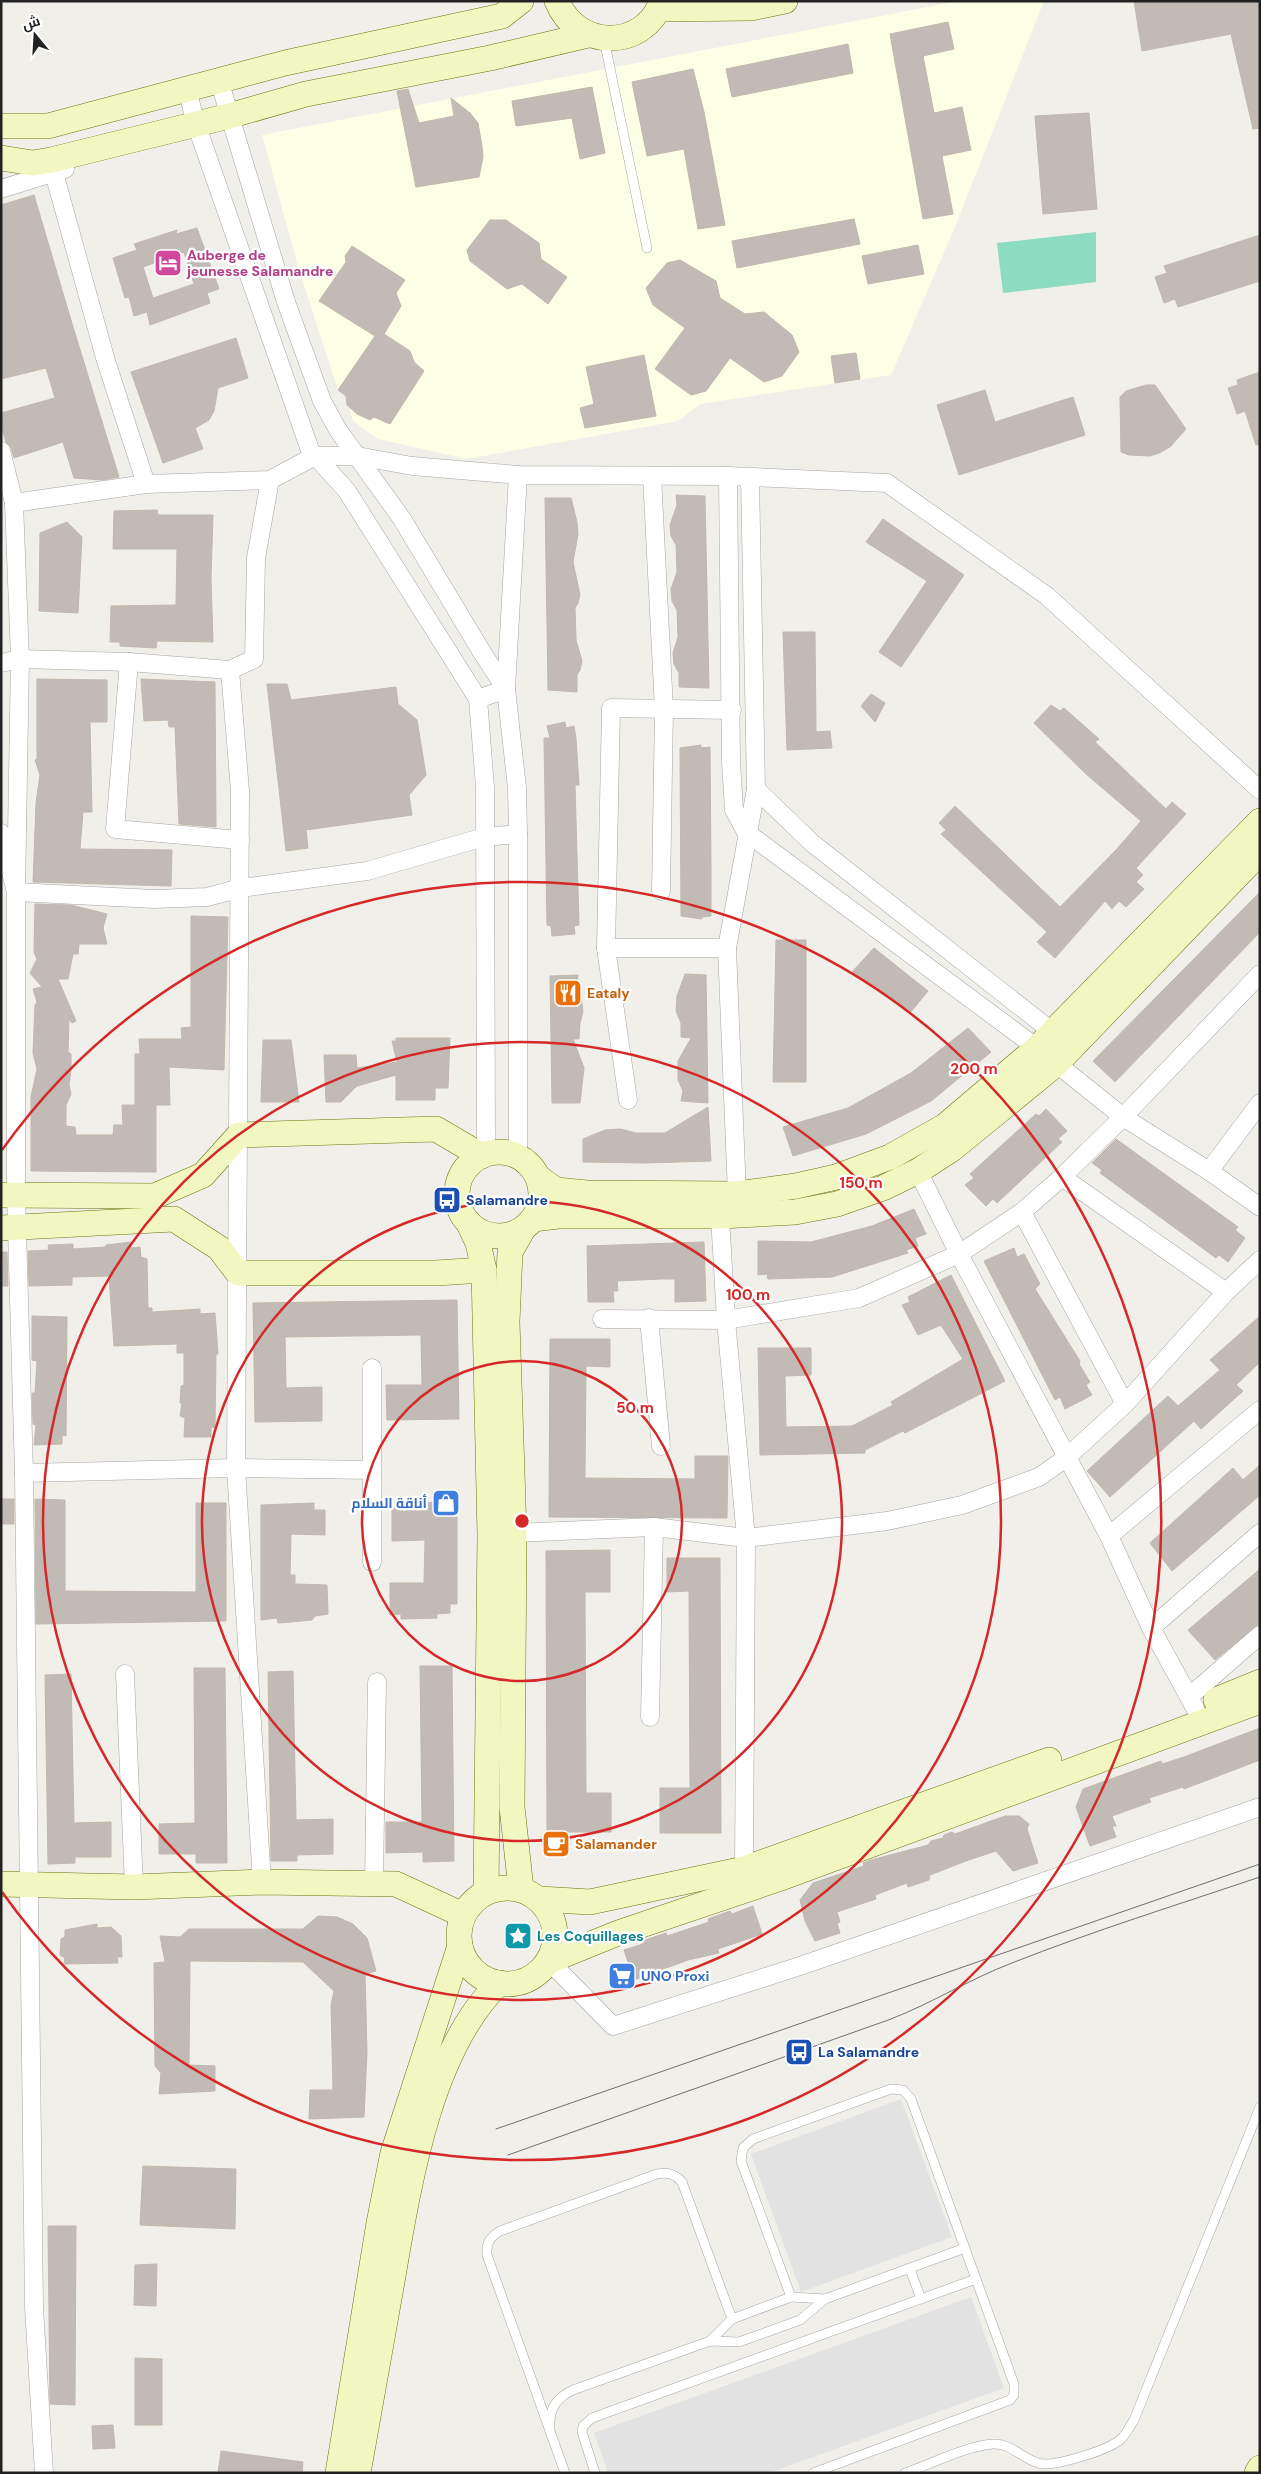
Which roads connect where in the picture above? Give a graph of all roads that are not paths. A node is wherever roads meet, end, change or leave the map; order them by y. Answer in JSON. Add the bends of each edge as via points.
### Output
{"nodes":[{"id":1,"x":521,"y":1,"type":"edge"},
{"id":2,"x":556,"y":1,"type":"edge"},
{"id":3,"x":785,"y":1,"type":"edge"},
{"id":4,"x":661,"y":5,"type":"edge"},
{"id":5,"x":596,"y":37,"type":"junction"},
{"id":6,"x":219,"y":80,"type":"junction"},
{"id":7,"x":187,"y":89,"type":"junction"},
{"id":8,"x":229,"y":116,"type":"junction"},
{"id":9,"x":196,"y":124,"type":"junction"},
{"id":10,"x":1,"y":126,"type":"edge"},
{"id":11,"x":139,"y":139,"type":"junction"},
{"id":12,"x":1,"y":158,"type":"edge"},
{"id":13,"x":54,"y":173,"type":"junction"},
{"id":14,"x":1,"y":189,"type":"edge"},
{"id":15,"x":647,"y":248,"type":"dead end"},
{"id":16,"x":1,"y":451,"type":"edge"},
{"id":17,"x":315,"y":456,"type":"junction"},
{"id":18,"x":357,"y":456,"type":"junction"},
{"id":19,"x":518,"y":475,"type":"junction"},
{"id":20,"x":652,"y":476,"type":"junction"},
{"id":21,"x":728,"y":476,"type":"junction"},
{"id":22,"x":750,"y":478,"type":"junction"},
{"id":23,"x":270,"y":480,"type":"junction"},
{"id":24,"x":146,"y":484,"type":"junction"},
{"id":25,"x":14,"y":503,"type":"junction"},
{"id":26,"x":20,"y":659,"type":"junction"},
{"id":27,"x":129,"y":662,"type":"junction"},
{"id":28,"x":1,"y":663,"type":"edge"},
{"id":29,"x":230,"y":670,"type":"junction"},
{"id":30,"x":506,"y":689,"type":"junction"},
{"id":31,"x":478,"y":699,"type":"junction"},
{"id":32,"x":664,"y":709,"type":"junction"},
{"id":33,"x":732,"y":710,"type":"junction"},
{"id":34,"x":756,"y":789,"type":"junction"},
{"id":35,"x":1260,"y":790,"type":"edge"},
{"id":36,"x":1260,"y":821,"type":"edge"},
{"id":37,"x":746,"y":832,"type":"junction"},
{"id":38,"x":1,"y":833,"type":"edge"},
{"id":39,"x":518,"y":834,"type":"junction"},
{"id":40,"x":484,"y":837,"type":"junction"},
{"id":41,"x":240,"y":840,"type":"junction"},
{"id":42,"x":1260,"y":852,"type":"edge"},
{"id":43,"x":241,"y":888,"type":"junction"},
{"id":44,"x":661,"y":891,"type":"dead end"},
{"id":45,"x":16,"y":892,"type":"junction"},
{"id":46,"x":9,"y":921,"type":"edge"},
{"id":47,"x":606,"y":948,"type":"junction"},
{"id":48,"x":727,"y":948,"type":"junction"},
{"id":49,"x":1260,"y":974,"type":"edge"},
{"id":50,"x":1049,"y":1048,"type":"junction"},
{"id":51,"x":628,"y":1100,"type":"dead end"},
{"id":52,"x":1260,"y":1103,"type":"edge"},
{"id":53,"x":1123,"y":1117,"type":"junction"},
{"id":54,"x":239,"y":1135,"type":"junction"},
{"id":55,"x":484,"y":1155,"type":"junction"},
{"id":56,"x":518,"y":1156,"type":"junction"},
{"id":57,"x":918,"y":1171,"type":"junction"},
{"id":58,"x":1209,"y":1171,"type":"junction"},
{"id":59,"x":1062,"y":1177,"type":"junction"},
{"id":60,"x":539,"y":1178,"type":"junction"},
{"id":61,"x":8,"y":1194,"type":"edge"},
{"id":62,"x":737,"y":1194,"type":"junction"},
{"id":63,"x":1260,"y":1207,"type":"edge"},
{"id":64,"x":1022,"y":1212,"type":"junction"},
{"id":65,"x":720,"y":1216,"type":"junction"},
{"id":66,"x":468,"y":1222,"type":"junction"},
{"id":67,"x":528,"y":1224,"type":"junction"},
{"id":68,"x":9,"y":1228,"type":"edge"},
{"id":69,"x":959,"y":1254,"type":"junction"},
{"id":70,"x":1260,"y":1260,"type":"edge"},
{"id":71,"x":484,"y":1270,"type":"junction"},
{"id":72,"x":238,"y":1273,"type":"junction"},
{"id":73,"x":1226,"y":1292,"type":"junction"},
{"id":74,"x":649,"y":1318,"type":"junction"},
{"id":75,"x":602,"y":1319,"type":"dead end"},
{"id":76,"x":726,"y":1320,"type":"junction"},
{"id":77,"x":372,"y":1368,"type":"dead end"},
{"id":78,"x":1125,"y":1404,"type":"junction"},
{"id":79,"x":1260,"y":1410,"type":"edge"},
{"id":80,"x":661,"y":1446,"type":"dead end"},
{"id":81,"x":1066,"y":1458,"type":"junction"},
{"id":82,"x":236,"y":1468,"type":"junction"},
{"id":83,"x":371,"y":1470,"type":"junction"},
{"id":84,"x":24,"y":1473,"type":"junction"},
{"id":85,"x":654,"y":1527,"type":"junction"},
{"id":86,"x":514,"y":1533,"type":"junction"},
{"id":87,"x":1260,"y":1534,"type":"edge"},
{"id":88,"x":1109,"y":1536,"type":"junction"},
{"id":89,"x":746,"y":1538,"type":"junction"},
{"id":90,"x":372,"y":1562,"type":"dead end"},
{"id":91,"x":1151,"y":1628,"type":"junction"},
{"id":92,"x":1260,"y":1635,"type":"edge"},
{"id":93,"x":125,"y":1674,"type":"dead end"},
{"id":94,"x":377,"y":1682,"type":"dead end"},
{"id":95,"x":1260,"y":1682,"type":"edge"},
{"id":96,"x":1260,"y":1701,"type":"edge"},
{"id":97,"x":1192,"y":1702,"type":"junction"},
{"id":98,"x":650,"y":1717,"type":"dead end"},
{"id":99,"x":1260,"y":1808,"type":"edge"},
{"id":100,"x":744,"y":1869,"type":"junction"},
{"id":101,"x":262,"y":1882,"type":"junction"},
{"id":102,"x":374,"y":1883,"type":"junction"},
{"id":103,"x":1,"y":1884,"type":"edge"},
{"id":104,"x":29,"y":1885,"type":"junction"},
{"id":105,"x":134,"y":1887,"type":"junction"},
{"id":106,"x":486,"y":1892,"type":"junction"},
{"id":107,"x":530,"y":1894,"type":"junction"},
{"id":108,"x":463,"y":1915,"type":"junction"},
{"id":109,"x":460,"y":1946,"type":"junction"},
{"id":110,"x":549,"y":1961,"type":"junction"},
{"id":111,"x":499,"y":1983,"type":"junction"},
{"id":112,"x":1260,"y":2107,"type":"edge"},
{"id":113,"x":965,"y":2248,"type":"junction"},
{"id":114,"x":910,"y":2269,"type":"junction"},
{"id":115,"x":976,"y":2279,"type":"junction"},
{"id":116,"x":791,"y":2297,"type":"junction"},
{"id":117,"x":825,"y":2299,"type":"junction"},
{"id":118,"x":921,"y":2299,"type":"junction"},
{"id":119,"x":732,"y":2319,"type":"junction"},
{"id":120,"x":710,"y":2341,"type":"junction"},
{"id":121,"x":551,"y":2433,"type":"junction"},
{"id":122,"x":1260,"y":2468,"type":"edge"},
{"id":123,"x":44,"y":2473,"type":"edge"},
{"id":124,"x":338,"y":2473,"type":"edge"},
{"id":125,"x":358,"y":2473,"type":"edge"},
{"id":126,"x":565,"y":2473,"type":"edge"},
{"id":127,"x":595,"y":2473,"type":"edge"},
{"id":128,"x":813,"y":2473,"type":"edge"},
{"id":129,"x":905,"y":2473,"type":"edge"},
{"id":130,"x":1257,"y":2473,"type":"edge"}],
"edges":[{"from":1,"to":6,"type":"street","via":[[502,16]]},
{"from":2,"to":5,"type":"street","via":[[573,25]]},
{"from":3,"to":4,"type":"street","via":[[751,8]]},
{"from":4,"to":5,"type":"street","via":[[650,22],[636,32],[621,38]]},
{"from":5,"to":8,"type":"street","via":[[306,94]]},
{"from":5,"to":15,"type":"lane"},
{"from":6,"to":7,"type":"street"},
{"from":6,"to":8,"type":"street"},
{"from":7,"to":9,"type":"street"},
{"from":7,"to":10,"type":"street","via":[[48,126]]},
{"from":8,"to":9,"type":"street"},
{"from":8,"to":18,"type":"street","via":[[286,302],[322,401]]},
{"from":9,"to":11,"type":"street"},
{"from":9,"to":17,"type":"street","via":[[310,450]]},
{"from":11,"to":12,"type":"street","via":[[33,162]]},
{"from":11,"to":13,"type":"street"},
{"from":13,"to":14,"type":"street"},
{"from":13,"to":24,"type":"street","via":[[106,361]]},
{"from":16,"to":25,"type":"street"},
{"from":17,"to":18,"type":"street"},
{"from":17,"to":23,"type":"street"},
{"from":17,"to":31,"type":"street","via":[[347,491]]},
{"from":18,"to":19,"type":"street","via":[[412,466]]},
{"from":18,"to":30,"type":"street","via":[[402,519]]},
{"from":19,"to":20,"type":"street"},
{"from":19,"to":30,"type":"street"},
{"from":20,"to":21,"type":"street"},
{"from":20,"to":32,"type":"street"},
{"from":21,"to":22,"type":"street"},
{"from":21,"to":33,"type":"street"},
{"from":22,"to":34,"type":"street"},
{"from":22,"to":35,"type":"street","via":[[887,483],[1047,596]]},
{"from":23,"to":24,"type":"street"},
{"from":23,"to":29,"type":"street","via":[[256,558],[254,659]]},
{"from":24,"to":25,"type":"street"},
{"from":25,"to":26,"type":"street"},
{"from":26,"to":27,"type":"street"},
{"from":26,"to":28,"type":"street"},
{"from":26,"to":45,"type":"street"},
{"from":27,"to":29,"type":"street"},
{"from":27,"to":41,"type":"street","via":[[115,829]]},
{"from":29,"to":41,"type":"street","via":[[240,791]]},
{"from":30,"to":31,"type":"street"},
{"from":30,"to":39,"type":"street","via":[[517,788]]},
{"from":31,"to":40,"type":"street","via":[[485,787]]},
{"from":32,"to":33,"type":"street"},
{"from":32,"to":44,"type":"street"},
{"from":32,"to":47,"type":"street","via":[[611,708]]},
{"from":33,"to":37,"type":"street","via":[[734,810]]},
{"from":34,"to":37,"type":"street"},
{"from":34,"to":50,"type":"street","via":[[812,844]]},
{"from":36,"to":50,"type":"street"},
{"from":37,"to":48,"type":"street"},
{"from":37,"to":50,"type":"street"},
{"from":38,"to":45,"type":"street"},
{"from":39,"to":40,"type":"street"},
{"from":39,"to":56,"type":"street"},
{"from":40,"to":43,"type":"street","via":[[367,871]]},
{"from":40,"to":55,"type":"street"},
{"from":41,"to":43,"type":"street"},
{"from":42,"to":50,"type":"street"},
{"from":43,"to":45,"type":"street","via":[[206,897],[154,898]]},
{"from":43,"to":54,"type":"street"},
{"from":45,"to":46,"type":"street"},
{"from":46,"to":61,"type":"street"},
{"from":47,"to":48,"type":"street"},
{"from":47,"to":51,"type":"street"},
{"from":48,"to":62,"type":"street"},
{"from":49,"to":53,"type":"street"},
{"from":50,"to":53,"type":"street"},
{"from":50,"to":57,"type":"street","via":[[952,1149]]},
{"from":50,"to":62,"type":"street","via":[[945,1126],[890,1157],[836,1178]]},
{"from":52,"to":58,"type":"street"},
{"from":53,"to":58,"type":"street"},
{"from":53,"to":59,"type":"street"},
{"from":54,"to":55,"type":"street","via":[[436,1129]]},
{"from":54,"to":61,"type":"street","via":[[203,1175],[155,1196]]},
{"from":54,"to":72,"type":"street"},
{"from":55,"to":56,"type":"street","via":[[502,1151]]},
{"from":55,"to":66,"type":"street","via":[[464,1170],[458,1183],[460,1210]]},
{"from":56,"to":60,"type":"street"},
{"from":57,"to":65,"type":"street","via":[[883,1188],[837,1204],[796,1212]]},
{"from":57,"to":69,"type":"street"},
{"from":58,"to":63,"type":"street"},
{"from":59,"to":64,"type":"street"},
{"from":59,"to":73,"type":"street"},
{"from":60,"to":62,"type":"street","via":[[556,1190],[587,1193]]},
{"from":60,"to":67,"type":"street","via":[[540,1206]]},
{"from":61,"to":68,"type":"street"},
{"from":64,"to":69,"type":"street"},
{"from":64,"to":78,"type":"street"},
{"from":65,"to":67,"type":"street","via":[[558,1216]]},
{"from":65,"to":76,"type":"street"},
{"from":66,"to":67,"type":"street","via":[[494,1236],[509,1235]]},
{"from":66,"to":71,"type":"street","via":[[478,1243]]},
{"from":67,"to":86,"type":"street","via":[[510,1252],[507,1322]]},
{"from":68,"to":72,"type":"street","via":[[174,1219],[219,1248]]},
{"from":68,"to":84,"type":"street"},
{"from":69,"to":76,"type":"street","via":[[859,1298]]},
{"from":69,"to":81,"type":"street"},
{"from":70,"to":73,"type":"street"},
{"from":71,"to":72,"type":"street"},
{"from":71,"to":106,"type":"street","via":[[490,1535]]},
{"from":72,"to":82,"type":"street"},
{"from":73,"to":78,"type":"street"},
{"from":74,"to":75,"type":"street"},
{"from":74,"to":76,"type":"street"},
{"from":74,"to":80,"type":"street"},
{"from":76,"to":89,"type":"street"},
{"from":77,"to":83,"type":"street"},
{"from":78,"to":81,"type":"street"},
{"from":79,"to":88,"type":"street"},
{"from":81,"to":88,"type":"street"},
{"from":81,"to":89,"type":"street","via":[[1039,1477],[962,1505],[887,1521]]},
{"from":82,"to":83,"type":"street"},
{"from":82,"to":84,"type":"street"},
{"from":82,"to":101,"type":"street"},
{"from":83,"to":90,"type":"street"},
{"from":84,"to":104,"type":"street"},
{"from":85,"to":86,"type":"street"},
{"from":85,"to":89,"type":"street"},
{"from":85,"to":98,"type":"street"},
{"from":86,"to":107,"type":"street","via":[[512,1807]]},
{"from":87,"to":91,"type":"street"},
{"from":88,"to":91,"type":"street"},
{"from":89,"to":100,"type":"street"},
{"from":91,"to":97,"type":"street"},
{"from":92,"to":97,"type":"street"},
{"from":93,"to":105,"type":"street"},
{"from":94,"to":102,"type":"street"},
{"from":95,"to":97,"type":"street"},
{"from":96,"to":110,"type":"street","via":[[778,1879],[618,1933]]},
{"from":97,"to":100,"type":"street"},
{"from":99,"to":110,"type":"street","via":[[800,1966],[613,2026]]},
{"from":100,"to":107,"type":"street","via":[[590,1902]]},
{"from":101,"to":102,"type":"street"},
{"from":101,"to":105,"type":"street"},
{"from":102,"to":108,"type":"street","via":[[396,1884]]},
{"from":103,"to":104,"type":"street"},
{"from":104,"to":105,"type":"street"},
{"from":104,"to":123,"type":"street","via":[[34,2307]]},
{"from":106,"to":107,"type":"street","via":[[509,1887]]},
{"from":106,"to":108,"type":"street","via":[[472,1902]]},
{"from":107,"to":110,"type":"street","via":[[550,1912],[556,1928],[555,1946]]},
{"from":108,"to":109,"type":"street","via":[[459,1930]]},
{"from":109,"to":111,"type":"street","via":[[465,1960],[475,1972]]},
{"from":109,"to":124,"type":"street","via":[[393,2153]]},
{"from":110,"to":111,"type":"street","via":[[538,1974],[523,1982]]},
{"from":111,"to":125,"type":"street","via":[[467,2021],[451,2054],[416,2155]]},
{"from":112,"to":129,"type":"lane","via":[[1134,2420],[1120,2440],[1047,2466],[1008,2446],[980,2446]]},
{"from":113,"to":114,"type":"lane"},
{"from":113,"to":115,"type":"lane"},
{"from":113,"to":116,"type":"lane","via":[[911,2099],[903,2090],[891,2089],[753,2139],[743,2148],[741,2161]]},
{"from":114,"to":117,"type":"lane"},
{"from":114,"to":118,"type":"lane"},
{"from":115,"to":118,"type":"lane"},
{"from":115,"to":128,"type":"lane","via":[[1014,2384],[1014,2395],[1010,2400]]},
{"from":116,"to":117,"type":"lane"},
{"from":116,"to":119,"type":"lane"},
{"from":117,"to":120,"type":"lane","via":[[800,2320],[739,2342]]},
{"from":118,"to":127,"type":"lane","via":[[592,2418],[583,2426],[582,2432]]},
{"from":119,"to":120,"type":"lane"},
{"from":119,"to":121,"type":"lane","via":[[682,2182],[670,2174],[657,2174],[500,2231],[488,2241],[487,2255]]},
{"from":120,"to":121,"type":"lane","via":[[564,2394],[552,2410]]},
{"from":121,"to":126,"type":"lane"},
{"from":122,"to":130,"type":"street"}]}
